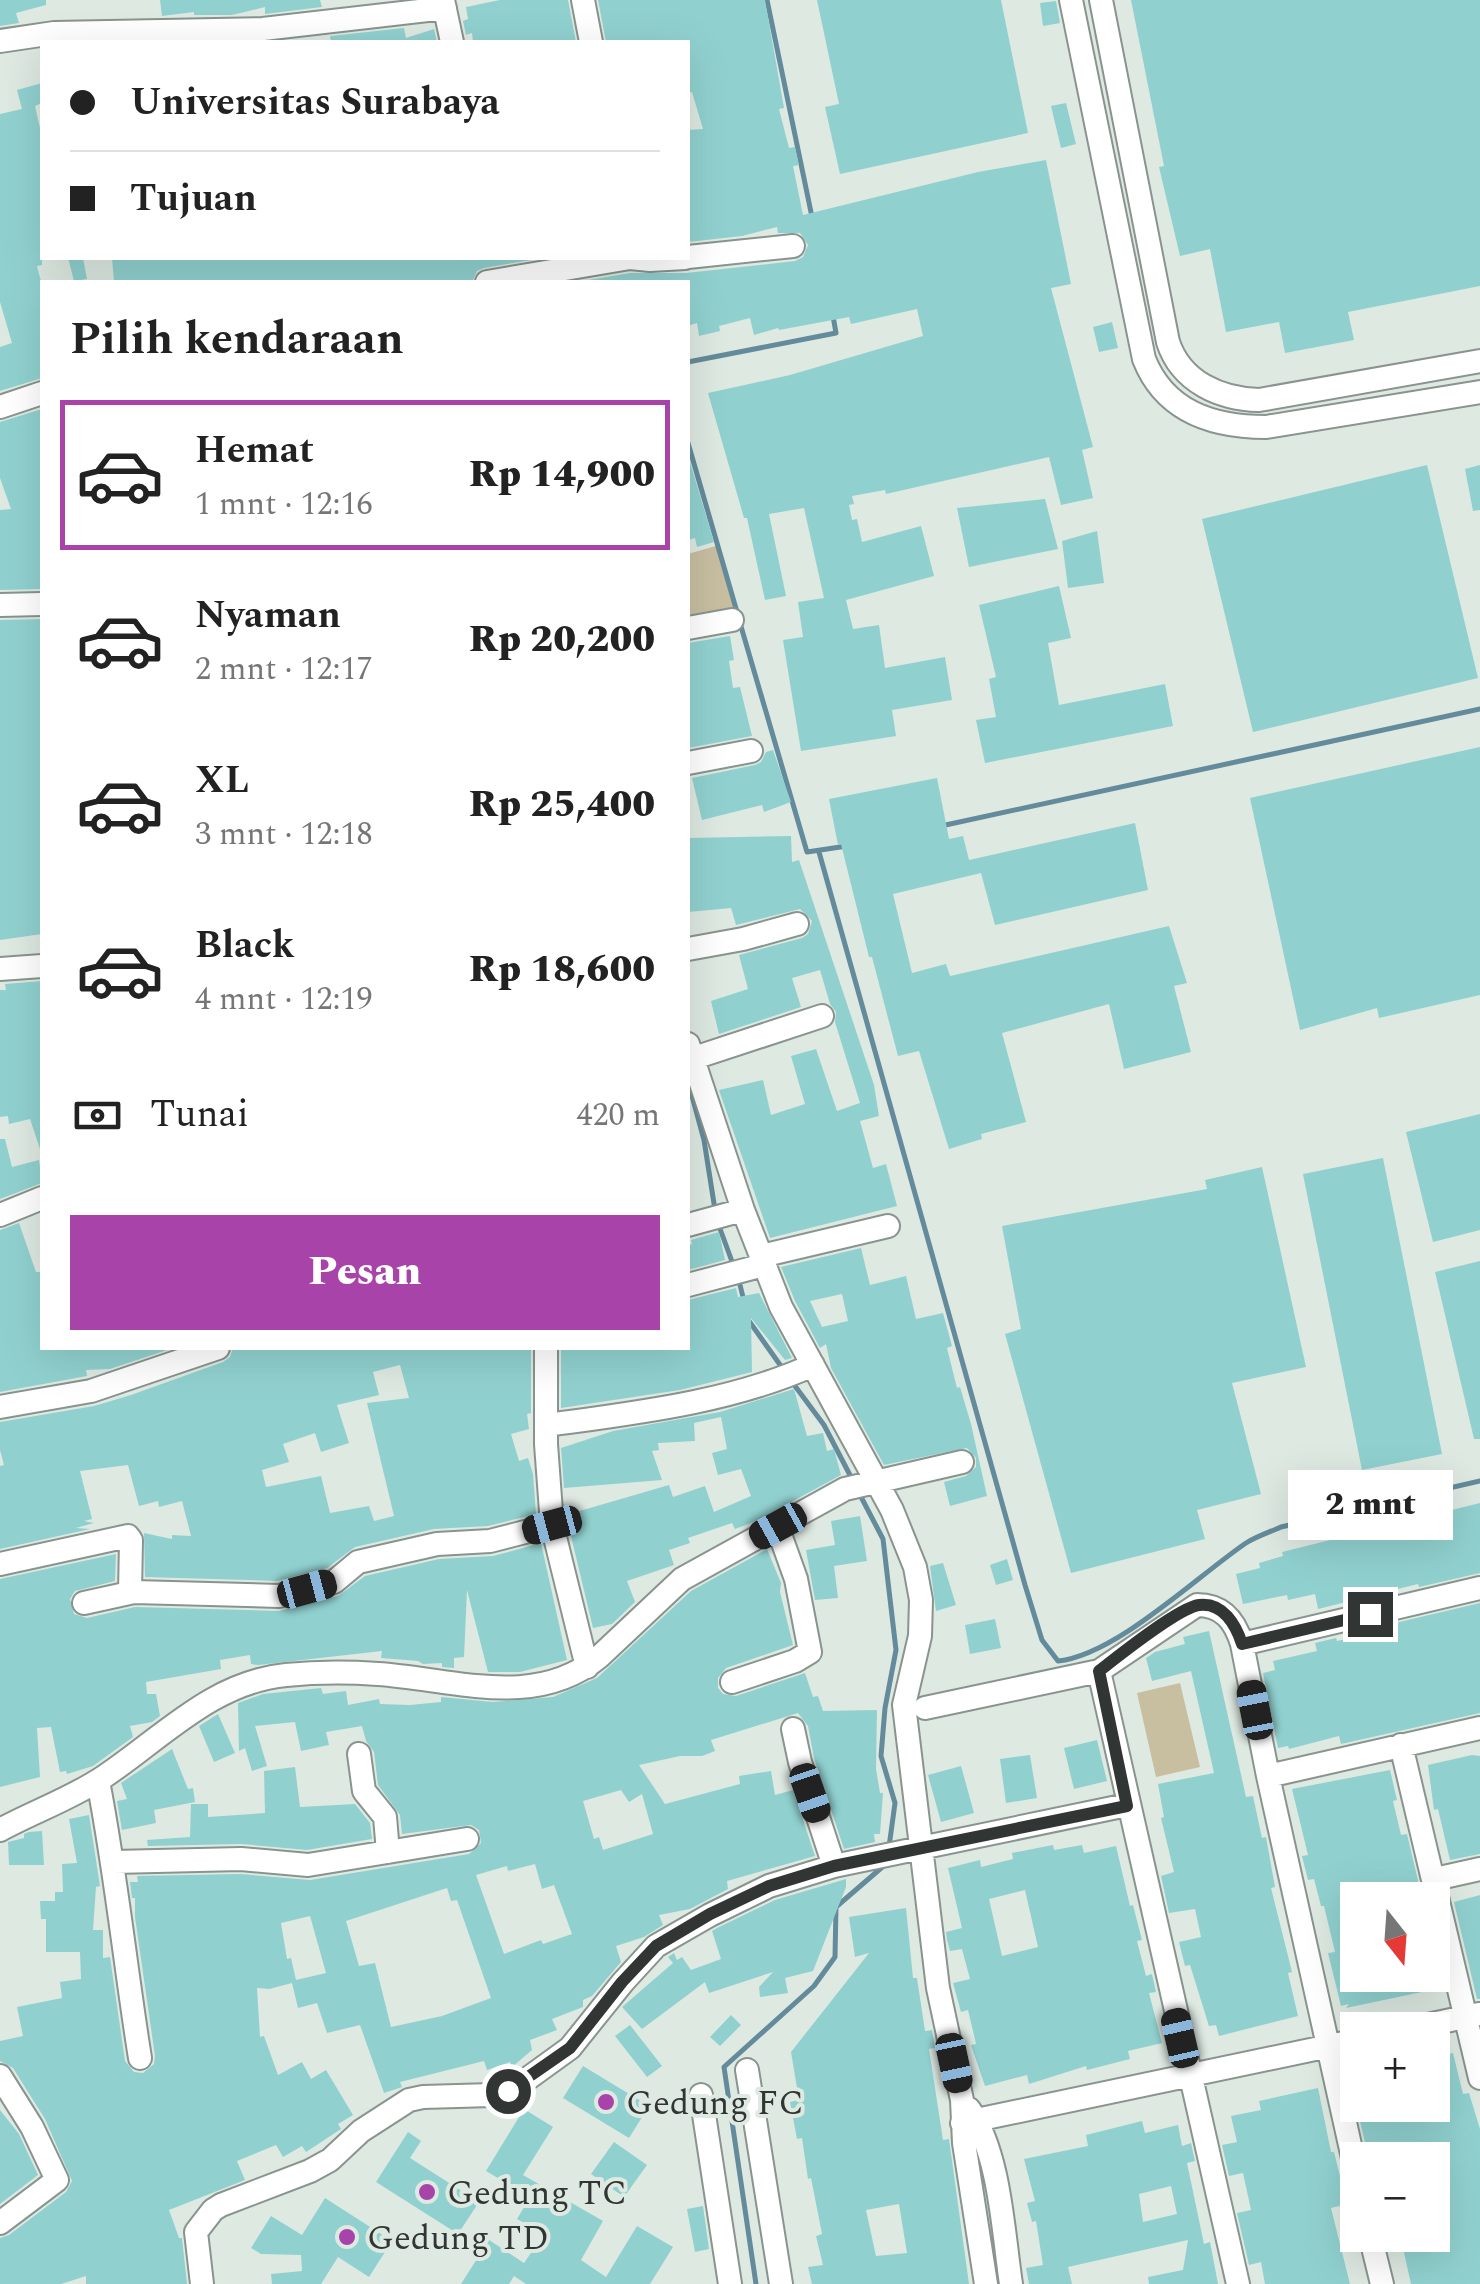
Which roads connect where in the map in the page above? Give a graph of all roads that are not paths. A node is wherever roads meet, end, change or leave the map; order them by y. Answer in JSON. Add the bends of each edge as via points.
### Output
{"nodes":[{"id":1,"x":583,"y":0,"type":"edge"},
{"id":2,"x":1071,"y":0,"type":"edge"},
{"id":3,"x":1101,"y":0,"type":"edge"},
{"id":4,"x":444,"y":4,"type":"edge"},
{"id":5,"x":452,"y":40,"type":"edge"},
{"id":6,"x":591,"y":40,"type":"edge"},
{"id":7,"x":0,"y":41,"type":"edge"},
{"id":8,"x":793,"y":246,"type":"dead end"},
{"id":9,"x":690,"y":257,"type":"edge"},
{"id":10,"x":615,"y":260,"type":"edge"},
{"id":11,"x":1152,"y":260,"type":"junction"},
{"id":12,"x":1123,"y":265,"type":"junction"},
{"id":13,"x":501,"y":275,"type":"edge"},
{"id":14,"x":1480,"y":361,"type":"edge"},
{"id":15,"x":1480,"y":392,"type":"edge"},
{"id":16,"x":40,"y":394,"type":"edge"},
{"id":17,"x":0,"y":407,"type":"edge"},
{"id":18,"x":40,"y":604,"type":"edge"},
{"id":19,"x":0,"y":606,"type":"edge"},
{"id":20,"x":732,"y":620,"type":"dead end"},
{"id":21,"x":690,"y":628,"type":"edge"},
{"id":22,"x":750,"y":751,"type":"dead end"},
{"id":23,"x":690,"y":763,"type":"edge"},
{"id":24,"x":797,"y":924,"type":"dead end"},
{"id":25,"x":690,"y":949,"type":"edge"},
{"id":26,"x":40,"y":966,"type":"edge"},
{"id":27,"x":0,"y":970,"type":"edge"},
{"id":28,"x":822,"y":1016,"type":"dead end"},
{"id":29,"x":690,"y":1056,"type":"edge"},
{"id":30,"x":40,"y":1199,"type":"edge"},
{"id":31,"x":0,"y":1215,"type":"edge"},
{"id":32,"x":716,"y":1218,"type":"edge"},
{"id":33,"x":888,"y":1226,"type":"dead end"},
{"id":34,"x":751,"y":1267,"type":"junction"},
{"id":35,"x":690,"y":1284,"type":"edge"},
{"id":36,"x":212,"y":1350,"type":"edge"},
{"id":37,"x":546,"y":1350,"type":"edge"},
{"id":38,"x":796,"y":1372,"type":"junction"},
{"id":39,"x":0,"y":1408,"type":"edge"},
{"id":40,"x":548,"y":1425,"type":"junction"},
{"id":41,"x":962,"y":1462,"type":"dead end"},
{"id":42,"x":860,"y":1484,"type":"junction"},
{"id":43,"x":552,"y":1525,"type":"junction"},
{"id":44,"x":778,"y":1526,"type":"junction"},
{"id":45,"x":0,"y":1564,"type":"edge"},
{"id":46,"x":1480,"y":1588,"type":"edge"},
{"id":47,"x":130,"y":1593,"type":"junction"},
{"id":48,"x":84,"y":1603,"type":"dead end"},
{"id":49,"x":1242,"y":1644,"type":"junction"},
{"id":50,"x":588,"y":1667,"type":"junction"},
{"id":51,"x":1099,"y":1671,"type":"junction"},
{"id":52,"x":732,"y":1682,"type":"dead end"},
{"id":53,"x":925,"y":1708,"type":"dead end"},
{"id":54,"x":1480,"y":1728,"type":"edge"},
{"id":55,"x":793,"y":1729,"type":"dead end"},
{"id":56,"x":1401,"y":1746,"type":"junction"},
{"id":57,"x":359,"y":1754,"type":"dead end"},
{"id":58,"x":1268,"y":1776,"type":"junction"},
{"id":59,"x":98,"y":1781,"type":"junction"},
{"id":60,"x":1127,"y":1806,"type":"junction"},
{"id":61,"x":2,"y":1822,"type":"edge"},
{"id":62,"x":467,"y":1840,"type":"dead end"},
{"id":63,"x":922,"y":1850,"type":"junction"},
{"id":64,"x":388,"y":1852,"type":"junction"},
{"id":65,"x":114,"y":1862,"type":"junction"},
{"id":66,"x":834,"y":1866,"type":"junction"},
{"id":67,"x":1480,"y":1869,"type":"edge"},
{"id":68,"x":1435,"y":1879,"type":"junction"},
{"id":69,"x":1474,"y":2015,"type":"edge"},
{"id":70,"x":1340,"y":2044,"type":"edge"},
{"id":71,"x":1326,"y":2047,"type":"junction"},
{"id":72,"x":140,"y":2058,"type":"dead end"},
{"id":73,"x":747,"y":2070,"type":"dead end"},
{"id":74,"x":0,"y":2076,"type":"edge"},
{"id":75,"x":1190,"y":2076,"type":"junction"},
{"id":76,"x":1480,"y":2078,"type":"edge"},
{"id":77,"x":701,"y":2095,"type":"dead end"},
{"id":78,"x":967,"y":2114,"type":"junction"},
{"id":79,"x":1349,"y":2142,"type":"edge"},
{"id":80,"x":0,"y":2224,"type":"edge"},
{"id":81,"x":1374,"y":2252,"type":"edge"},
{"id":82,"x":202,"y":2284,"type":"edge"},
{"id":83,"x":730,"y":2284,"type":"edge"},
{"id":84,"x":781,"y":2284,"type":"edge"},
{"id":85,"x":986,"y":2284,"type":"edge"},
{"id":86,"x":1011,"y":2284,"type":"edge"},
{"id":87,"x":1238,"y":2284,"type":"edge"},
{"id":88,"x":1382,"y":2284,"type":"edge"}],
"edges":[{"from":1,"to":6,"type":"street"},
{"from":2,"to":12,"type":"street"},
{"from":3,"to":11,"type":"street"},
{"from":4,"to":5,"type":"street"},
{"from":4,"to":7,"type":"street","via":[[263,29],[54,33]]},
{"from":8,"to":9,"type":"street"},
{"from":10,"to":13,"type":"street"},
{"from":11,"to":12,"type":"street"},
{"from":11,"to":14,"type":"street","via":[[1177,363],[1236,399]]},
{"from":12,"to":15,"type":"street","via":[[1148,369],[1177,402],[1205,418],[1266,427]]},
{"from":16,"to":17,"type":"street"},
{"from":18,"to":19,"type":"street"},
{"from":20,"to":21,"type":"street"},
{"from":22,"to":23,"type":"street"},
{"from":24,"to":25,"type":"street"},
{"from":26,"to":27,"type":"street"},
{"from":28,"to":29,"type":"street"},
{"from":29,"to":32,"type":"street"},
{"from":30,"to":31,"type":"street"},
{"from":32,"to":34,"type":"street"},
{"from":33,"to":34,"type":"street"},
{"from":34,"to":35,"type":"street"},
{"from":34,"to":38,"type":"street","via":[[781,1307]]},
{"from":36,"to":39,"type":"street","via":[[91,1391]]},
{"from":37,"to":40,"type":"street"},
{"from":38,"to":40,"type":"street","via":[[668,1408]]},
{"from":38,"to":42,"type":"street"},
{"from":40,"to":43,"type":"street"},
{"from":41,"to":42,"type":"street"},
{"from":42,"to":44,"type":"street"},
{"from":42,"to":63,"type":"street","via":[[905,1537],[921,1600],[904,1705]]},
{"from":43,"to":47,"type":"street","via":[[358,1562],[334,1582],[279,1596]]},
{"from":43,"to":50,"type":"street"},
{"from":44,"to":50,"type":"street","via":[[682,1579]]},
{"from":44,"to":52,"type":"street","via":[[810,1652]]},
{"from":45,"to":47,"type":"street","via":[[128,1536]]},
{"from":46,"to":49,"type":"street"},
{"from":47,"to":48,"type":"street"},
{"from":49,"to":51,"type":"street","via":[[1231,1618],[1197,1606]]},
{"from":49,"to":58,"type":"street"},
{"from":50,"to":59,"type":"street","via":[[520,1688],[378,1674],[284,1675],[199,1706]]},
{"from":51,"to":53,"type":"street"},
{"from":51,"to":60,"type":"street"},
{"from":54,"to":56,"type":"street"},
{"from":55,"to":66,"type":"street"},
{"from":56,"to":58,"type":"street"},
{"from":56,"to":68,"type":"street"},
{"from":57,"to":64,"type":"street","via":[[364,1791],[384,1817]]},
{"from":58,"to":71,"type":"street"},
{"from":59,"to":61,"type":"street"},
{"from":59,"to":65,"type":"street"},
{"from":60,"to":63,"type":"street"},
{"from":60,"to":75,"type":"street"},
{"from":62,"to":64,"type":"street"},
{"from":63,"to":66,"type":"street"},
{"from":63,"to":78,"type":"street","via":[[938,1988]]},
{"from":64,"to":65,"type":"street","via":[[308,1865]]},
{"from":65,"to":72,"type":"street"},
{"from":66,"to":82,"type":"street","via":[[769,1886],[656,1946],[570,2048],[508,2091],[409,2100],[330,2160],[212,2210],[196,2232]]},
{"from":67,"to":68,"type":"street"},
{"from":68,"to":69,"type":"street"},
{"from":69,"to":76,"type":"street"},
{"from":70,"to":71,"type":"street"},
{"from":71,"to":75,"type":"street"},
{"from":71,"to":79,"type":"street"},
{"from":73,"to":84,"type":"street"},
{"from":74,"to":80,"type":"street","via":[[57,2180]]},
{"from":75,"to":78,"type":"street"},
{"from":75,"to":87,"type":"street"},
{"from":77,"to":83,"type":"street"},
{"from":78,"to":85,"type":"street"},
{"from":78,"to":86,"type":"street","via":[[989,2154]]},
{"from":81,"to":88,"type":"street"}]}
